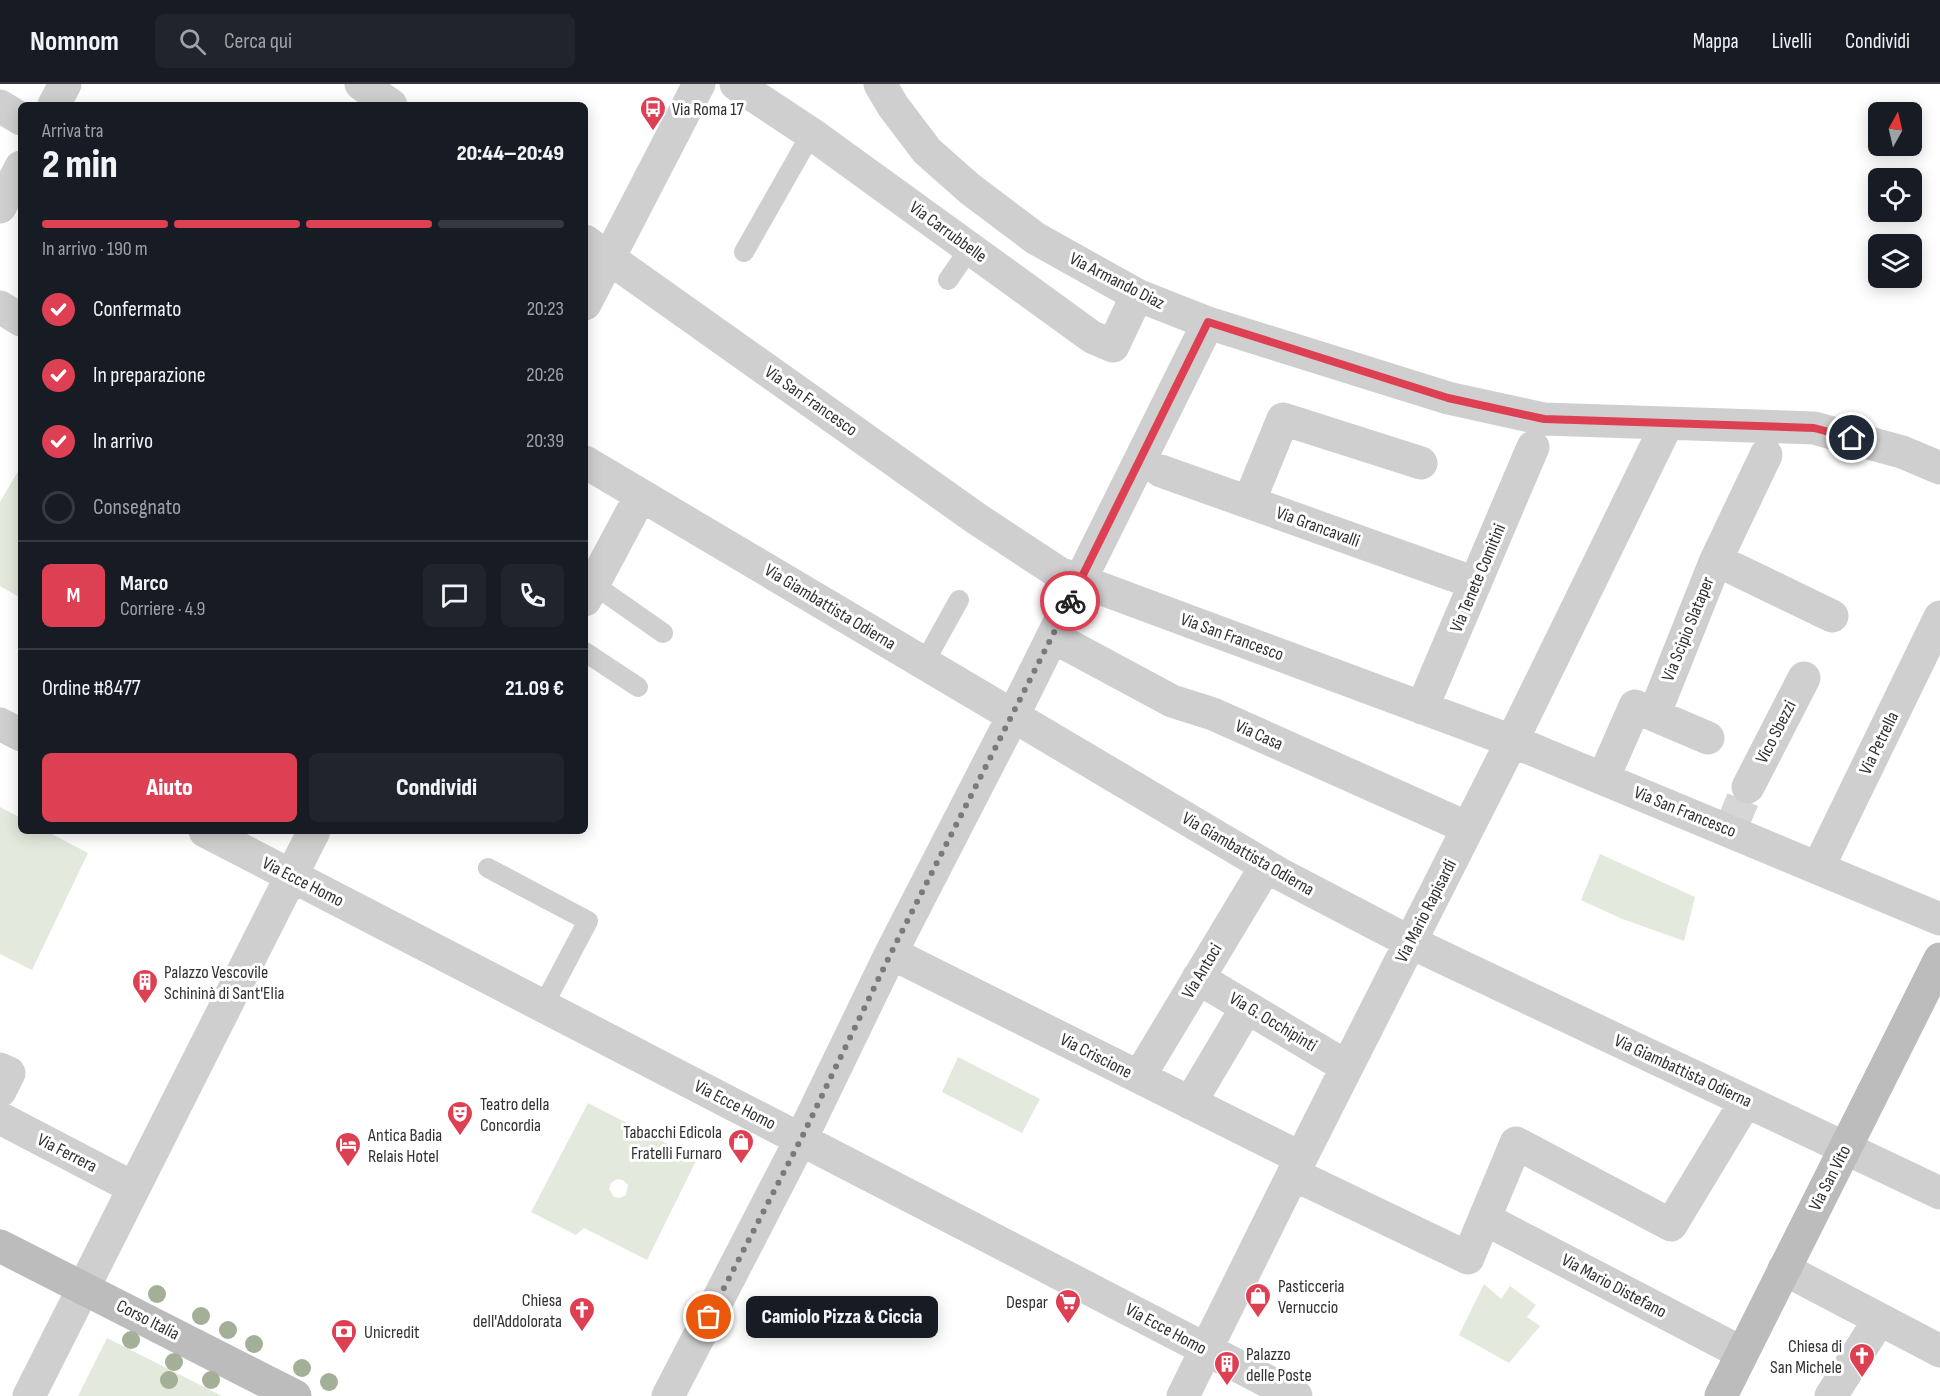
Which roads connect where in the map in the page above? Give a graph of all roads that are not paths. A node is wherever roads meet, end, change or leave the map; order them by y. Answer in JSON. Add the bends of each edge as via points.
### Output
{"nodes":[{"id":1,"x":65,"y":84,"type":"edge"},
{"id":2,"x":361,"y":84,"type":"edge"},
{"id":3,"x":699,"y":84,"type":"edge"},
{"id":4,"x":736,"y":84,"type":"edge"},
{"id":5,"x":880,"y":84,"type":"edge"},
{"id":6,"x":56,"y":102,"type":"edge"},
{"id":7,"x":387,"y":102,"type":"edge"},
{"id":8,"x":0,"y":106,"type":"edge"},
{"id":9,"x":18,"y":117,"type":"edge"},
{"id":10,"x":811,"y":134,"type":"junction"},
{"id":11,"x":18,"y":173,"type":"edge"},
{"id":12,"x":0,"y":207,"type":"edge"},
{"id":13,"x":970,"y":248,"type":"junction"},
{"id":14,"x":597,"y":250,"type":"edge"},
{"id":15,"x":744,"y":252,"type":"dead end"},
{"id":16,"x":948,"y":280,"type":"dead end"},
{"id":17,"x":588,"y":290,"type":"edge"},
{"id":18,"x":1137,"y":295,"type":"junction"},
{"id":19,"x":0,"y":307,"type":"edge"},
{"id":20,"x":18,"y":318,"type":"edge"},
{"id":21,"x":1208,"y":322,"type":"junction"},
{"id":22,"x":1667,"y":424,"type":"junction"},
{"id":23,"x":1533,"y":447,"type":"dead end"},
{"id":24,"x":1766,"y":455,"type":"dead end"},
{"id":25,"x":1421,"y":463,"type":"dead end"},
{"id":26,"x":588,"y":464,"type":"edge"},
{"id":27,"x":1940,"y":468,"type":"edge"},
{"id":28,"x":1161,"y":471,"type":"dead end"},
{"id":29,"x":641,"y":495,"type":"junction"},
{"id":30,"x":1249,"y":502,"type":"junction"},
{"id":31,"x":1716,"y":560,"type":"junction"},
{"id":32,"x":1080,"y":580,"type":"junction"},
{"id":33,"x":1475,"y":583,"type":"junction"},
{"id":34,"x":589,"y":592,"type":"edge"},
{"id":35,"x":959,"y":600,"type":"dead end"},
{"id":36,"x":1832,"y":616,"type":"dead end"},
{"id":37,"x":1940,"y":617,"type":"edge"},
{"id":38,"x":663,"y":633,"type":"dead end"},
{"id":39,"x":1053,"y":637,"type":"junction"},
{"id":40,"x":588,"y":654,"type":"edge"},
{"id":41,"x":924,"y":663,"type":"junction"},
{"id":42,"x":1804,"y":678,"type":"dead end"},
{"id":43,"x":638,"y":687,"type":"dead end"},
{"id":44,"x":1422,"y":708,"type":"junction"},
{"id":45,"x":1654,"y":715,"type":"junction"},
{"id":46,"x":1013,"y":716,"type":"junction"},
{"id":47,"x":0,"y":724,"type":"edge"},
{"id":48,"x":18,"y":733,"type":"edge"},
{"id":49,"x":1708,"y":738,"type":"dead end"},
{"id":50,"x":1512,"y":741,"type":"junction"},
{"id":51,"x":1603,"y":778,"type":"junction"},
{"id":52,"x":1748,"y":787,"type":"tunnel mouth"},
{"id":53,"x":1468,"y":828,"type":"junction"},
{"id":54,"x":210,"y":834,"type":"edge"},
{"id":55,"x":312,"y":834,"type":"edge"},
{"id":56,"x":1266,"y":866,"type":"junction"},
{"id":57,"x":488,"y":868,"type":"dead end"},
{"id":58,"x":1818,"y":868,"type":"junction"},
{"id":59,"x":291,"y":876,"type":"junction"},
{"id":60,"x":1940,"y":919,"type":"edge"},
{"id":61,"x":1410,"y":942,"type":"junction"},
{"id":62,"x":891,"y":953,"type":"junction"},
{"id":63,"x":1940,"y":959,"type":"edge"},
{"id":64,"x":1198,"y":978,"type":"junction"},
{"id":65,"x":543,"y":1006,"type":"junction"},
{"id":66,"x":1247,"y":1007,"type":"junction"},
{"id":67,"x":1347,"y":1067,"type":"junction"},
{"id":68,"x":0,"y":1069,"type":"edge"},
{"id":69,"x":1139,"y":1077,"type":"junction"},
{"id":70,"x":0,"y":1091,"type":"edge"},
{"id":71,"x":1746,"y":1101,"type":"junction"},
{"id":72,"x":1190,"y":1103,"type":"junction"},
{"id":73,"x":0,"y":1118,"type":"edge"},
{"id":74,"x":801,"y":1139,"type":"junction"},
{"id":75,"x":1845,"y":1148,"type":"junction"},
{"id":76,"x":1297,"y":1166,"type":"junction"},
{"id":77,"x":134,"y":1188,"type":"junction"},
{"id":78,"x":1940,"y":1193,"type":"edge"},
{"id":79,"x":1485,"y":1219,"type":"junction"},
{"id":80,"x":1,"y":1248,"type":"edge"},
{"id":81,"x":1784,"y":1269,"type":"junction"},
{"id":82,"x":83,"y":1287,"type":"junction"},
{"id":83,"x":1879,"y":1320,"type":"junction"},
{"id":84,"x":1206,"y":1350,"type":"junction"},
{"id":85,"x":1940,"y":1351,"type":"edge"},
{"id":86,"x":1742,"y":1353,"type":"junction"},
{"id":87,"x":29,"y":1396,"type":"edge"},
{"id":88,"x":295,"y":1396,"type":"edge"},
{"id":89,"x":668,"y":1396,"type":"edge"},
{"id":90,"x":1183,"y":1396,"type":"edge"},
{"id":91,"x":1296,"y":1396,"type":"edge"},
{"id":92,"x":1721,"y":1396,"type":"edge"},
{"id":93,"x":1832,"y":1396,"type":"edge"}],
"edges":[{"from":1,"to":6,"type":"street"},
{"from":2,"to":7,"type":"street"},
{"from":3,"to":14,"type":"street"},
{"from":4,"to":10,"type":"street","name":"Via Carrubbelle"},
{"from":5,"to":18,"type":"street","name":"Via Armando Diaz","via":[[927,151],[970,189],[1035,238]]},
{"from":8,"to":9,"type":"street"},
{"from":10,"to":13,"type":"street","name":"Via Carrubbelle"},
{"from":10,"to":15,"type":"lane"},
{"from":11,"to":12,"type":"street"},
{"from":13,"to":16,"type":"lane"},
{"from":13,"to":18,"type":"street","name":"Via Carrubbelle","via":[[1092,337],[1113,346]]},
{"from":14,"to":17,"type":"street"},
{"from":14,"to":32,"type":"street","name":"Via San Francesco","via":[[977,519],[1059,573]]},
{"from":18,"to":21,"type":"street","name":"Via Armando Diaz"},
{"from":19,"to":20,"type":"street"},
{"from":21,"to":22,"type":"street","name":"Via Armando Diaz","via":[[1470,403],[1544,419]]},
{"from":21,"to":32,"type":"street"},
{"from":22,"to":27,"type":"street","name":"Via Armando Diaz","via":[[1814,428],[1902,452]]},
{"from":22,"to":50,"type":"street","name":"Via Mario Rapisardi"},
{"from":23,"to":33,"type":"street","name":"Via Tenete Comitini"},
{"from":24,"to":31,"type":"street","name":"Via Scipio Slataper"},
{"from":25,"to":30,"type":"street","via":[[1283,419]]},
{"from":26,"to":29,"type":"street","name":"Via Giambattista Odierna"},
{"from":28,"to":30,"type":"street","name":"Via Grancavalli"},
{"from":29,"to":34,"type":"street"},
{"from":29,"to":41,"type":"street","name":"Via Giambattista Odierna"},
{"from":30,"to":33,"type":"street","name":"Via Grancavalli"},
{"from":31,"to":36,"type":"street"},
{"from":31,"to":45,"type":"street","name":"Via Scipio Slataper"},
{"from":32,"to":39,"type":"street"},
{"from":32,"to":44,"type":"street","name":"Via San Francesco"},
{"from":33,"to":44,"type":"street","name":"Via Tenete Comitini"},
{"from":34,"to":38,"type":"lane"},
{"from":35,"to":41,"type":"lane"},
{"from":37,"to":58,"type":"street","name":"Via Petrella"},
{"from":39,"to":46,"type":"street"},
{"from":39,"to":53,"type":"street","name":"Via Casa","via":[[1172,701],[1213,714]]},
{"from":40,"to":43,"type":"lane"},
{"from":41,"to":46,"type":"street","name":"Via Giambattista Odierna"},
{"from":42,"to":52,"type":"street","name":"Vico Sbezzi"},
{"from":44,"to":50,"type":"street","name":"Via San Francesco"},
{"from":45,"to":49,"type":"street"},
{"from":45,"to":51,"type":"street","via":[[1635,706]]},
{"from":46,"to":56,"type":"street","name":"Via Giambattista Odierna"},
{"from":46,"to":62,"type":"street"},
{"from":47,"to":48,"type":"street"},
{"from":50,"to":51,"type":"street","name":"Via San Francesco"},
{"from":50,"to":53,"type":"street","name":"Via Mario Rapisardi"},
{"from":51,"to":58,"type":"street","name":"Via San Francesco"},
{"from":53,"to":61,"type":"street","name":"Via Mario Rapisardi"},
{"from":54,"to":59,"type":"street","name":"Via Ecce Homo"},
{"from":55,"to":59,"type":"street"},
{"from":56,"to":61,"type":"street","name":"Via Giambattista Odierna"},
{"from":56,"to":64,"type":"street","name":"Via Antoci"},
{"from":57,"to":65,"type":"lane","via":[[588,921]]},
{"from":58,"to":60,"type":"street","name":"Via San Francesco"},
{"from":59,"to":65,"type":"street","name":"Via Ecce Homo"},
{"from":59,"to":77,"type":"street"},
{"from":61,"to":67,"type":"street","name":"Via Mario Rapisardi"},
{"from":61,"to":71,"type":"street","name":"Via Giambattista Odierna"},
{"from":62,"to":69,"type":"street","name":"Via Criscione"},
{"from":62,"to":74,"type":"street"},
{"from":63,"to":75,"type":"street","name":"Via San Vito"},
{"from":64,"to":66,"type":"street","name":"Via G. Occhipinti"},
{"from":64,"to":69,"type":"street","name":"Via Antoci"},
{"from":65,"to":74,"type":"street","name":"Via Ecce Homo"},
{"from":66,"to":67,"type":"street","name":"Via G. Occhipinti"},
{"from":66,"to":72,"type":"street"},
{"from":67,"to":76,"type":"street","name":"Via Mario Rapisardi"},
{"from":68,"to":70,"type":"street","via":[[9,1073]]},
{"from":69,"to":72,"type":"street","name":"Via Criscione"},
{"from":71,"to":75,"type":"street","name":"Via Giambattista Odierna"},
{"from":71,"to":79,"type":"street","via":[[1671,1225],[1516,1143]]},
{"from":72,"to":76,"type":"street","name":"Via Criscione"},
{"from":73,"to":77,"type":"street","name":"Via Ferrera"},
{"from":74,"to":84,"type":"street","name":"Via Ecce Homo"},
{"from":74,"to":89,"type":"street"},
{"from":75,"to":78,"type":"street","name":"Via Giambattista Odierna"},
{"from":75,"to":81,"type":"street","name":"Via San Vito"},
{"from":76,"to":79,"type":"street","name":"Via Criscione","via":[[1468,1258]]},
{"from":76,"to":84,"type":"street","name":"Via Mario Rapisardi"},
{"from":77,"to":82,"type":"street"},
{"from":79,"to":86,"type":"street","name":"Via Mario Distefano"},
{"from":80,"to":82,"type":"street","name":"Corso Italia"},
{"from":81,"to":83,"type":"street"},
{"from":81,"to":86,"type":"street","name":"Via San Vito"},
{"from":82,"to":87,"type":"street"},
{"from":82,"to":88,"type":"street","name":"Corso Italia"},
{"from":83,"to":85,"type":"street"},
{"from":83,"to":93,"type":"street"},
{"from":84,"to":90,"type":"street","name":"Via Mario Rapisardi"},
{"from":84,"to":91,"type":"street","name":"Via Ecce Homo"},
{"from":86,"to":92,"type":"street","name":"Via San Vito"}]}
